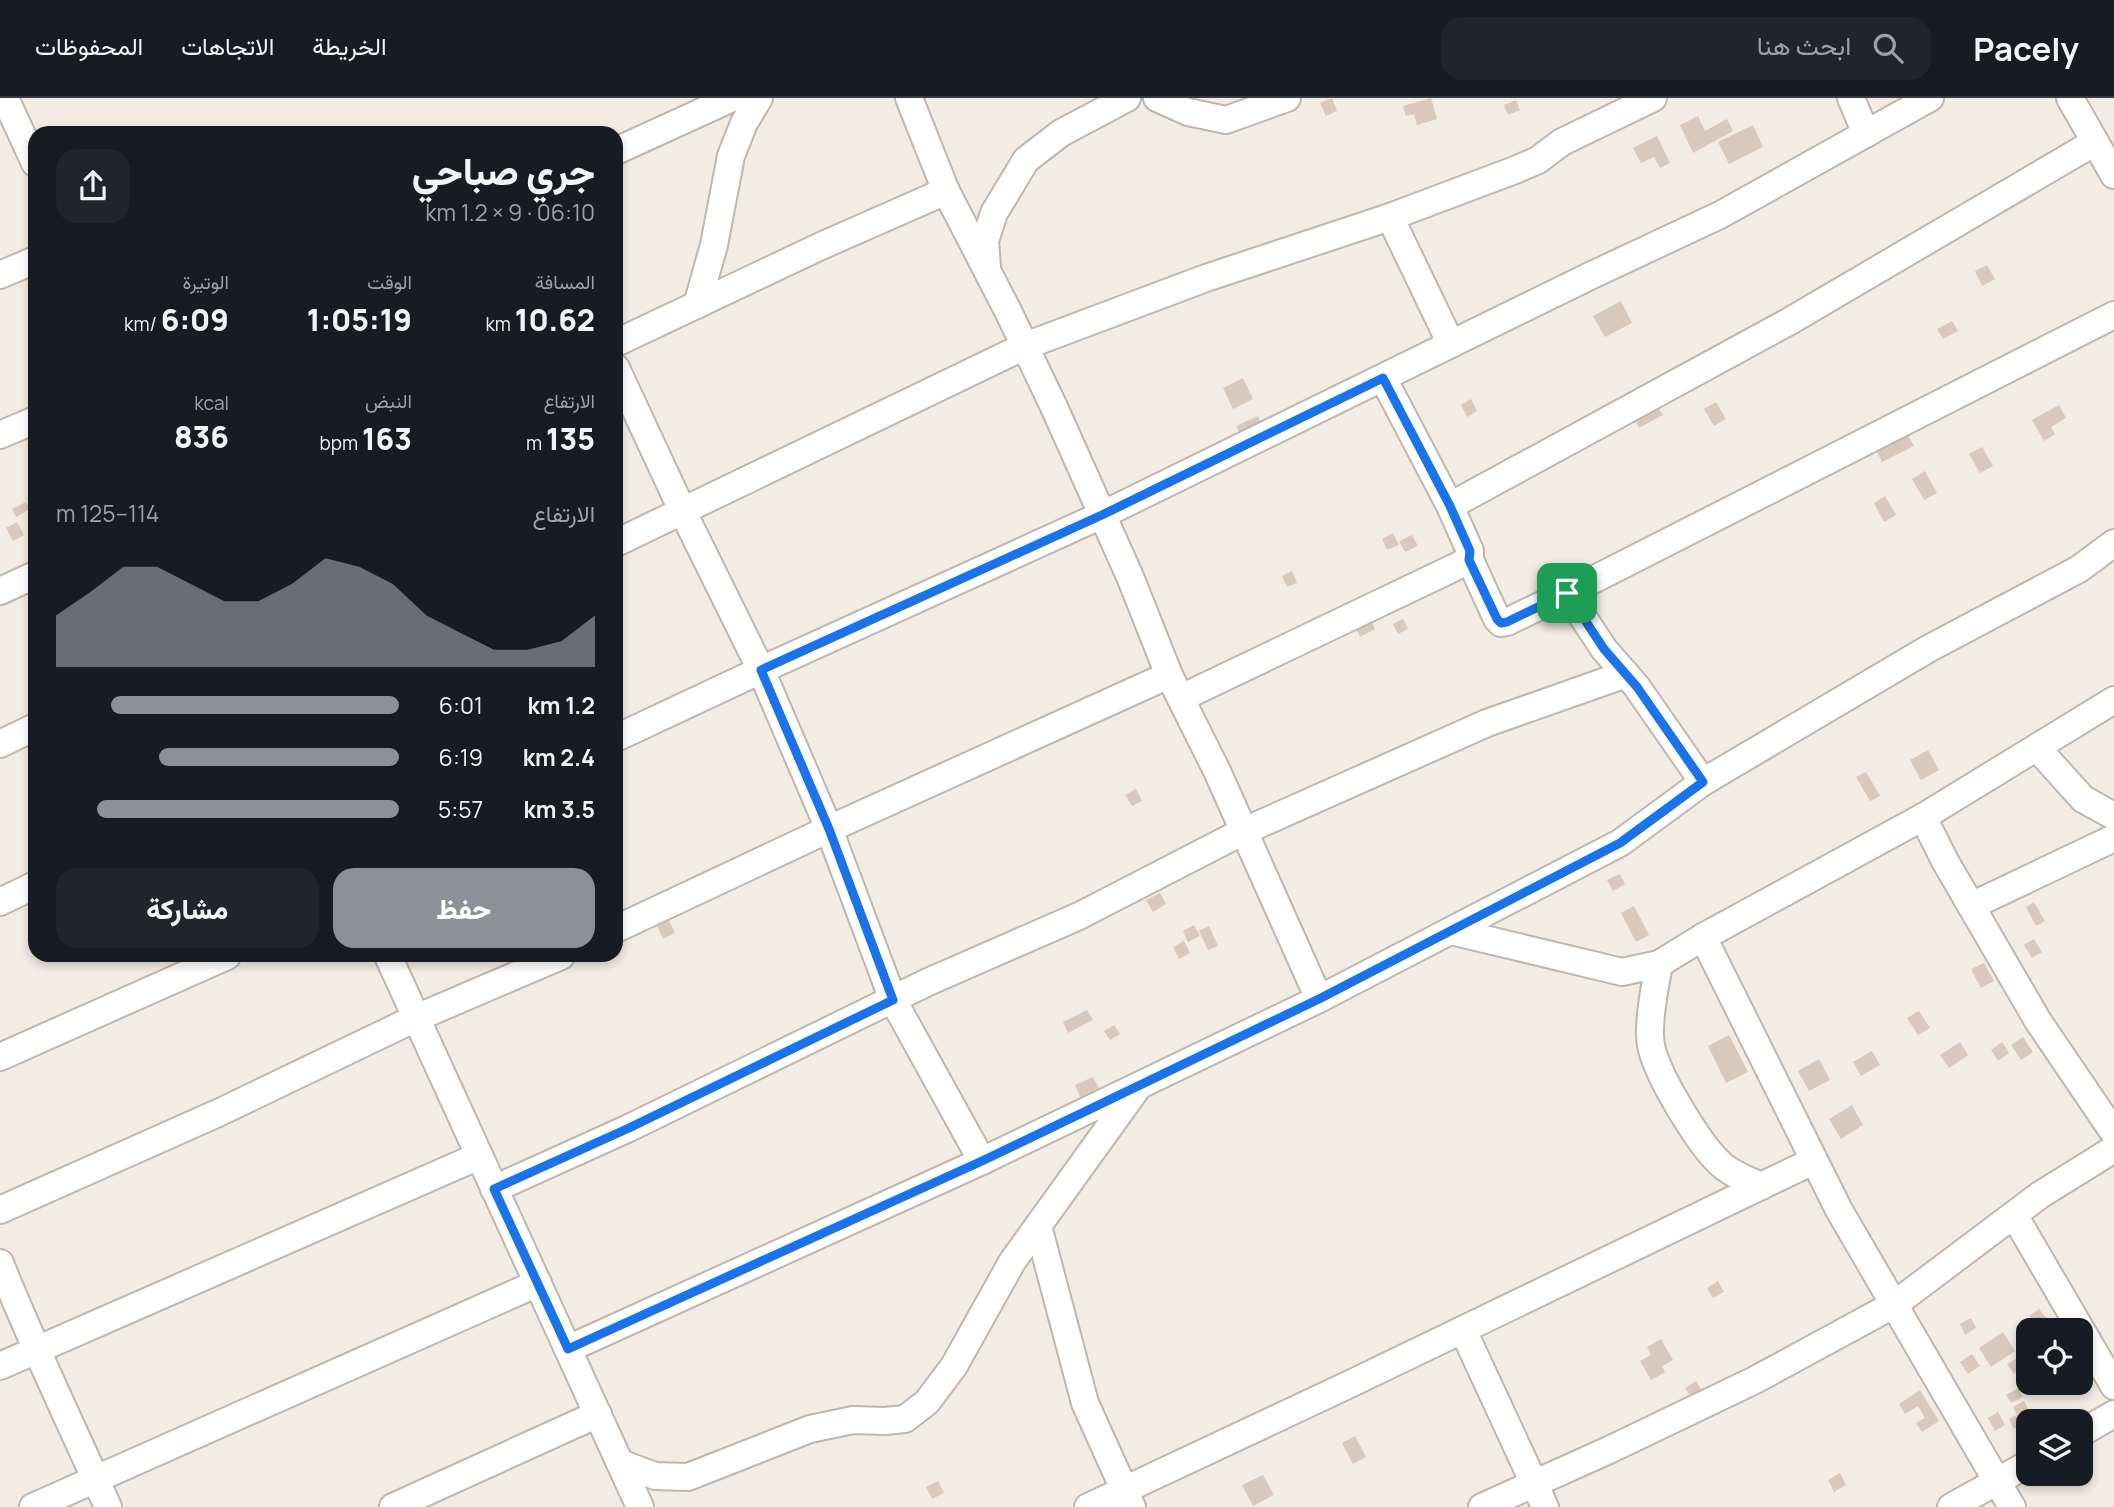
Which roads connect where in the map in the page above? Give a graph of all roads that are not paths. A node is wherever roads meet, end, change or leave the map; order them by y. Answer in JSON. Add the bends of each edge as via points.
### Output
{"nodes":[{"id":1,"x":732,"y":98,"type":"edge"},
{"id":2,"x":759,"y":98,"type":"edge"},
{"id":3,"x":909,"y":98,"type":"edge"},
{"id":4,"x":1127,"y":98,"type":"edge"},
{"id":5,"x":1157,"y":98,"type":"edge"},
{"id":6,"x":1287,"y":98,"type":"edge"},
{"id":7,"x":1653,"y":98,"type":"edge"},
{"id":8,"x":1851,"y":98,"type":"edge"},
{"id":9,"x":1930,"y":98,"type":"edge"},
{"id":10,"x":2070,"y":98,"type":"edge"},
{"id":11,"x":1616,"y":106,"type":"edge"},
{"id":12,"x":6,"y":109,"type":"edge"},
{"id":13,"x":1866,"y":134,"type":"junction"},
{"id":14,"x":623,"y":148,"type":"edge"},
{"id":15,"x":28,"y":150,"type":"edge"},
{"id":16,"x":2106,"y":156,"type":"edge"},
{"id":17,"x":946,"y":191,"type":"junction"},
{"id":18,"x":1390,"y":217,"type":"junction"},
{"id":19,"x":28,"y":263,"type":"edge"},
{"id":20,"x":988,"y":272,"type":"junction"},
{"id":21,"x":0,"y":275,"type":"edge"},
{"id":22,"x":698,"y":305,"type":"junction"},
{"id":23,"x":2114,"y":315,"type":"edge"},
{"id":24,"x":623,"y":340,"type":"edge"},
{"id":25,"x":1451,"y":344,"type":"junction"},
{"id":26,"x":1025,"y":346,"type":"junction"},
{"id":27,"x":1383,"y":378,"type":"junction"},
{"id":28,"x":623,"y":383,"type":"edge"},
{"id":29,"x":28,"y":423,"type":"edge"},
{"id":30,"x":0,"y":435,"type":"edge"},
{"id":31,"x":1450,"y":506,"type":"junction"},
{"id":32,"x":683,"y":512,"type":"junction"},
{"id":33,"x":1102,"y":515,"type":"junction"},
{"id":34,"x":623,"y":539,"type":"edge"},
{"id":35,"x":2114,"y":543,"type":"edge"},
{"id":36,"x":1469,"y":560,"type":"junction"},
{"id":37,"x":28,"y":578,"type":"edge"},
{"id":38,"x":0,"y":590,"type":"edge"},
{"id":39,"x":1567,"y":593,"type":"junction"},
{"id":40,"x":761,"y":670,"type":"junction"},
{"id":41,"x":1626,"y":674,"type":"junction"},
{"id":42,"x":1175,"y":686,"type":"junction"},
{"id":43,"x":2114,"y":700,"type":"edge"},
{"id":44,"x":28,"y":730,"type":"edge"},
{"id":45,"x":623,"y":735,"type":"edge"},
{"id":46,"x":0,"y":744,"type":"edge"},
{"id":47,"x":2038,"y":749,"type":"junction"},
{"id":48,"x":1703,"y":782,"type":"junction"},
{"id":49,"x":2114,"y":816,"type":"edge"},
{"id":50,"x":1923,"y":817,"type":"junction"},
{"id":51,"x":829,"y":829,"type":"junction"},
{"id":52,"x":1242,"y":832,"type":"junction"},
{"id":53,"x":2114,"y":838,"type":"edge"},
{"id":54,"x":28,"y":889,"type":"edge"},
{"id":55,"x":0,"y":902,"type":"edge"},
{"id":56,"x":1971,"y":906,"type":"junction"},
{"id":57,"x":623,"y":926,"type":"edge"},
{"id":58,"x":1451,"y":931,"type":"junction"},
{"id":59,"x":1703,"y":937,"type":"junction"},
{"id":60,"x":214,"y":962,"type":"edge"},
{"id":61,"x":391,"y":962,"type":"edge"},
{"id":62,"x":547,"y":962,"type":"edge"},
{"id":63,"x":1659,"y":964,"type":"junction"},
{"id":64,"x":1319,"y":999,"type":"junction"},
{"id":65,"x":893,"y":1000,"type":"junction"},
{"id":66,"x":416,"y":1018,"type":"junction"},
{"id":67,"x":0,"y":1057,"type":"edge"},
{"id":68,"x":1139,"y":1086,"type":"junction"},
{"id":69,"x":2114,"y":1133,"type":"edge"},
{"id":70,"x":2114,"y":1149,"type":"edge"},
{"id":71,"x":480,"y":1156,"type":"junction"},
{"id":72,"x":1814,"y":1160,"type":"junction"},
{"id":73,"x":982,"y":1161,"type":"junction"},
{"id":74,"x":1761,"y":1186,"type":"junction"},
{"id":75,"x":494,"y":1189,"type":"junction"},
{"id":76,"x":0,"y":1210,"type":"edge"},
{"id":77,"x":2014,"y":1215,"type":"junction"},
{"id":78,"x":1038,"y":1226,"type":"junction"},
{"id":79,"x":0,"y":1263,"type":"edge"},
{"id":80,"x":538,"y":1283,"type":"junction"},
{"id":81,"x":1895,"y":1304,"type":"junction"},
{"id":82,"x":1463,"y":1330,"type":"junction"},
{"id":83,"x":37,"y":1349,"type":"junction"},
{"id":84,"x":568,"y":1349,"type":"junction"},
{"id":85,"x":0,"y":1366,"type":"edge"},
{"id":86,"x":2114,"y":1386,"type":"edge"},
{"id":87,"x":597,"y":1414,"type":"junction"},
{"id":88,"x":2114,"y":1414,"type":"edge"},
{"id":89,"x":2093,"y":1426,"type":"edge"},
{"id":90,"x":620,"y":1464,"type":"junction"},
{"id":91,"x":2016,"y":1471,"type":"edge"},
{"id":92,"x":95,"y":1479,"type":"junction"},
{"id":93,"x":1997,"y":1482,"type":"junction"},
{"id":94,"x":1540,"y":1495,"type":"edge"},
{"id":95,"x":1128,"y":1498,"type":"edge"},
{"id":96,"x":33,"y":1507,"type":"edge"},
{"id":97,"x":108,"y":1507,"type":"edge"},
{"id":98,"x":393,"y":1507,"type":"edge"},
{"id":99,"x":640,"y":1507,"type":"edge"},
{"id":100,"x":1088,"y":1507,"type":"edge"},
{"id":101,"x":1482,"y":1507,"type":"edge"},
{"id":102,"x":1951,"y":1507,"type":"edge"},
{"id":103,"x":2012,"y":1507,"type":"edge"}],
"edges":[{"from":1,"to":14,"type":"street"},
{"from":2,"to":22,"type":"street","via":[[731,156]]},
{"from":3,"to":17,"type":"street"},
{"from":4,"to":20,"type":"street","via":[[1061,133],[1026,160],[994,213],[985,241]]},
{"from":5,"to":6,"type":"street","via":[[1188,112],[1226,120]]},
{"from":7,"to":11,"type":"street"},
{"from":8,"to":13,"type":"street"},
{"from":9,"to":13,"type":"street"},
{"from":10,"to":16,"type":"street"},
{"from":11,"to":18,"type":"street","via":[[1538,160]]},
{"from":12,"to":15,"type":"street"},
{"from":13,"to":25,"type":"street","via":[[1720,215]]},
{"from":16,"to":31,"type":"street"},
{"from":17,"to":20,"type":"street"},
{"from":17,"to":22,"type":"street"},
{"from":18,"to":25,"type":"street"},
{"from":18,"to":26,"type":"street","via":[[1206,278]]},
{"from":19,"to":21,"type":"street"},
{"from":20,"to":26,"type":"street"},
{"from":22,"to":24,"type":"street"},
{"from":23,"to":39,"type":"street"},
{"from":25,"to":27,"type":"street"},
{"from":26,"to":32,"type":"street"},
{"from":26,"to":33,"type":"street"},
{"from":27,"to":31,"type":"street"},
{"from":27,"to":33,"type":"street"},
{"from":28,"to":32,"type":"street"},
{"from":29,"to":30,"type":"street"},
{"from":31,"to":36,"type":"street","via":[[1470,551]]},
{"from":32,"to":34,"type":"street"},
{"from":32,"to":40,"type":"street"},
{"from":33,"to":40,"type":"street"},
{"from":33,"to":42,"type":"street"},
{"from":35,"to":48,"type":"street","via":[[2079,569],[1928,649]]},
{"from":36,"to":39,"type":"street","via":[[1501,623]]},
{"from":36,"to":42,"type":"street"},
{"from":37,"to":38,"type":"street"},
{"from":39,"to":41,"type":"street"},
{"from":40,"to":45,"type":"street"},
{"from":40,"to":51,"type":"street"},
{"from":41,"to":48,"type":"street"},
{"from":41,"to":52,"type":"street","via":[[1487,723]]},
{"from":42,"to":51,"type":"street"},
{"from":42,"to":52,"type":"street"},
{"from":43,"to":47,"type":"street"},
{"from":44,"to":46,"type":"street"},
{"from":47,"to":49,"type":"street","via":[[2083,799]]},
{"from":47,"to":50,"type":"street"},
{"from":48,"to":58,"type":"street","via":[[1620,843]]},
{"from":50,"to":56,"type":"street"},
{"from":50,"to":59,"type":"street"},
{"from":51,"to":57,"type":"street"},
{"from":51,"to":65,"type":"street"},
{"from":52,"to":64,"type":"street"},
{"from":52,"to":65,"type":"street","via":[[1079,916]]},
{"from":53,"to":56,"type":"street"},
{"from":54,"to":55,"type":"street"},
{"from":56,"to":69,"type":"street","via":[[2038,1021]]},
{"from":58,"to":63,"type":"street","via":[[1622,972]]},
{"from":58,"to":64,"type":"street"},
{"from":59,"to":63,"type":"street"},
{"from":59,"to":72,"type":"street"},
{"from":60,"to":67,"type":"street"},
{"from":61,"to":66,"type":"street"},
{"from":62,"to":66,"type":"street"},
{"from":63,"to":74,"type":"street","via":[[1652,1006],[1652,1049],[1657,1061],[1699,1139],[1725,1168]]},
{"from":64,"to":68,"type":"street"},
{"from":65,"to":73,"type":"street"},
{"from":65,"to":75,"type":"street"},
{"from":66,"to":71,"type":"street"},
{"from":66,"to":76,"type":"street"},
{"from":68,"to":73,"type":"street"},
{"from":68,"to":78,"type":"street"},
{"from":70,"to":77,"type":"street"},
{"from":71,"to":75,"type":"street"},
{"from":71,"to":83,"type":"street"},
{"from":72,"to":74,"type":"street"},
{"from":72,"to":81,"type":"street"},
{"from":73,"to":84,"type":"street"},
{"from":74,"to":82,"type":"street"},
{"from":75,"to":80,"type":"street"},
{"from":77,"to":81,"type":"street"},
{"from":77,"to":86,"type":"street"},
{"from":78,"to":90,"type":"street","via":[[1012,1262],[954,1366],[927,1402],[905,1419],[853,1420],[810,1429],[688,1478],[655,1476]]},
{"from":78,"to":95,"type":"street","via":[[1085,1403]]},
{"from":79,"to":83,"type":"street"},
{"from":80,"to":84,"type":"street"},
{"from":80,"to":92,"type":"street"},
{"from":81,"to":93,"type":"street"},
{"from":81,"to":94,"type":"street"},
{"from":82,"to":94,"type":"street"},
{"from":82,"to":95,"type":"street"},
{"from":83,"to":85,"type":"street"},
{"from":83,"to":92,"type":"street"},
{"from":84,"to":87,"type":"street"},
{"from":87,"to":90,"type":"street"},
{"from":87,"to":98,"type":"street"},
{"from":88,"to":89,"type":"street"},
{"from":90,"to":99,"type":"street"},
{"from":91,"to":93,"type":"street"},
{"from":92,"to":96,"type":"street"},
{"from":92,"to":97,"type":"street"},
{"from":93,"to":102,"type":"street"},
{"from":93,"to":103,"type":"street"},
{"from":94,"to":101,"type":"street"},
{"from":95,"to":100,"type":"street"}]}
